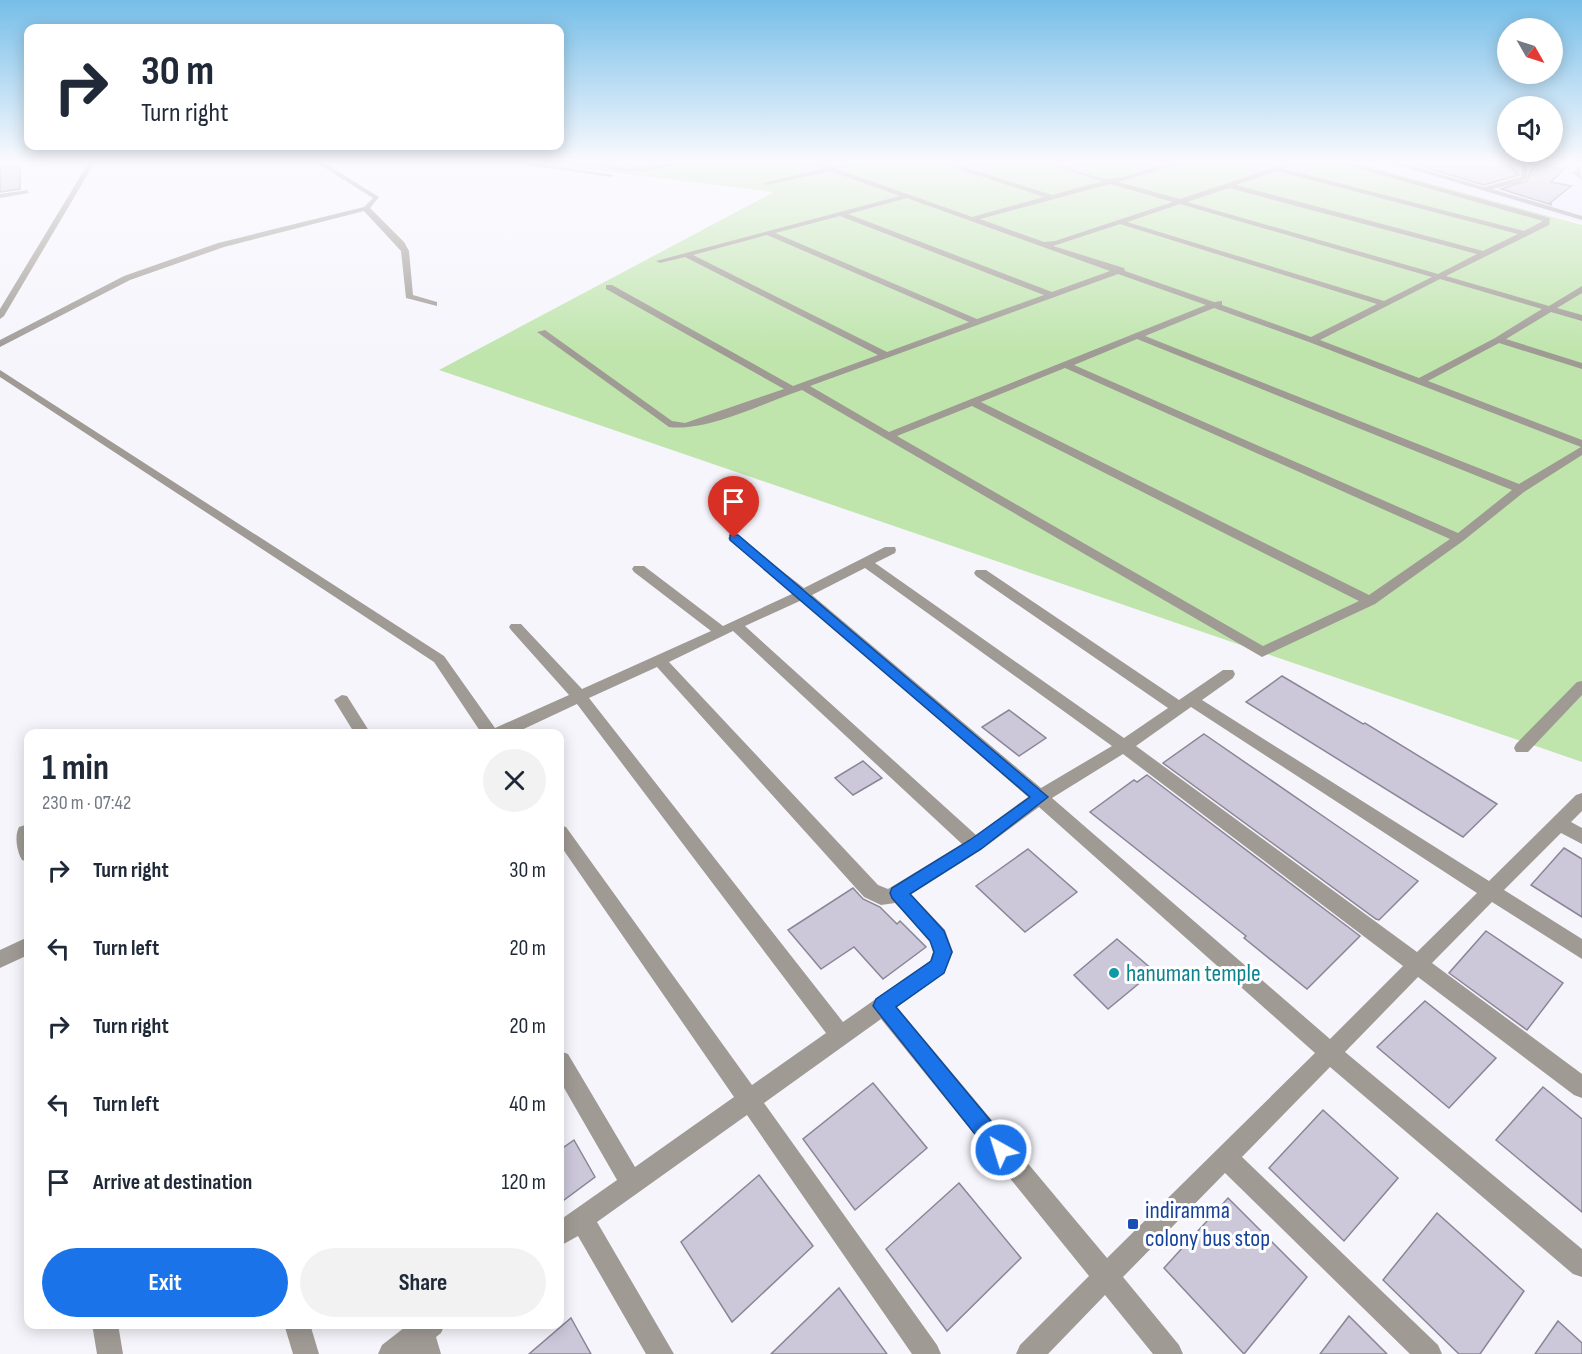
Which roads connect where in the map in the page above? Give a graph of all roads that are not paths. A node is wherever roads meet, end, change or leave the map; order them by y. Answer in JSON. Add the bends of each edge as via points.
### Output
{"nodes":[{"id":1,"x":54,"y":225,"type":"edge"},
{"id":2,"x":299,"y":225,"type":"edge"},
{"id":3,"x":383,"y":225,"type":"edge"},
{"id":4,"x":798,"y":225,"type":"edge"},
{"id":5,"x":871,"y":225,"type":"edge"},
{"id":6,"x":990,"y":225,"type":"edge"},
{"id":7,"x":1007,"y":225,"type":"edge"},
{"id":8,"x":1106,"y":225,"type":"edge"},
{"id":9,"x":1132,"y":225,"type":"edge"},
{"id":10,"x":1259,"y":225,"type":"edge"},
{"id":11,"x":1377,"y":225,"type":"edge"},
{"id":12,"x":1493,"y":225,"type":"edge"},
{"id":13,"x":1541,"y":225,"type":"edge"},
{"id":14,"x":768,"y":233,"type":"junction"},
{"id":15,"x":1523,"y":233,"type":"junction"},
{"id":16,"x":1056,"y":243,"type":"junction"},
{"id":17,"x":1042,"y":244,"type":"junction"},
{"id":18,"x":1481,"y":253,"type":"junction"},
{"id":19,"x":686,"y":254,"type":"junction"},
{"id":20,"x":660,"y":261,"type":"dead end"},
{"id":21,"x":1123,"y":269,"type":"junction"},
{"id":22,"x":1438,"y":276,"type":"junction"},
{"id":23,"x":609,"y":287,"type":"dead end"},
{"id":24,"x":1582,"y":289,"type":"edge"},
{"id":25,"x":1051,"y":295,"type":"junction"},
{"id":26,"x":1219,"y":303,"type":"junction"},
{"id":27,"x":1383,"y":303,"type":"junction"},
{"id":28,"x":434,"y":304,"type":"dead end"},
{"id":29,"x":1552,"y":309,"type":"junction"},
{"id":30,"x":0,"y":316,"type":"edge"},
{"id":31,"x":1582,"y":318,"type":"edge"},
{"id":32,"x":976,"y":322,"type":"junction"},
{"id":33,"x":542,"y":332,"type":"dead end"},
{"id":34,"x":1137,"y":336,"type":"junction"},
{"id":35,"x":1317,"y":337,"type":"junction"},
{"id":36,"x":1498,"y":340,"type":"junction"},
{"id":37,"x":0,"y":344,"type":"edge"},
{"id":38,"x":886,"y":355,"type":"junction"},
{"id":39,"x":1066,"y":365,"type":"junction"},
{"id":40,"x":1582,"y":366,"type":"edge"},
{"id":41,"x":0,"y":373,"type":"edge"},
{"id":42,"x":1425,"y":379,"type":"junction"},
{"id":43,"x":796,"y":387,"type":"junction"},
{"id":44,"x":972,"y":402,"type":"junction"},
{"id":45,"x":1582,"y":434,"type":"edge"},
{"id":46,"x":888,"y":436,"type":"junction"},
{"id":47,"x":1582,"y":444,"type":"edge"},
{"id":48,"x":1582,"y":450,"type":"edge"},
{"id":49,"x":1520,"y":489,"type":"junction"},
{"id":50,"x":734,"y":538,"type":"dead end"},
{"id":51,"x":1459,"y":538,"type":"junction"},
{"id":52,"x":890,"y":550,"type":"dead end"},
{"id":53,"x":866,"y":562,"type":"junction"},
{"id":54,"x":639,"y":569,"type":"dead end"},
{"id":55,"x":981,"y":573,"type":"dead end"},
{"id":56,"x":803,"y":594,"type":"junction"},
{"id":57,"x":1370,"y":601,"type":"junction"},
{"id":58,"x":516,"y":627,"type":"dead end"},
{"id":59,"x":728,"y":628,"type":"junction"},
{"id":60,"x":659,"y":660,"type":"junction"},
{"id":61,"x":1228,"y":674,"type":"dead end"},
{"id":62,"x":1582,"y":686,"type":"edge"},
{"id":63,"x":579,"y":696,"type":"junction"},
{"id":64,"x":342,"y":700,"type":"dead end"},
{"id":65,"x":1185,"y":704,"type":"junction"},
{"id":66,"x":360,"y":729,"type":"edge"},
{"id":67,"x":487,"y":729,"type":"edge"},
{"id":68,"x":508,"y":729,"type":"edge"},
{"id":69,"x":1124,"y":746,"type":"junction"},
{"id":70,"x":1522,"y":748,"type":"dead end"},
{"id":71,"x":1040,"y":797,"type":"junction"},
{"id":72,"x":1582,"y":800,"type":"edge"},
{"id":73,"x":1559,"y":823,"type":"junction"},
{"id":74,"x":1582,"y":837,"type":"edge"},
{"id":75,"x":564,"y":838,"type":"edge"},
{"id":76,"x":975,"y":845,"type":"junction"},
{"id":77,"x":1492,"y":890,"type":"junction"},
{"id":78,"x":898,"y":893,"type":"junction"},
{"id":79,"x":24,"y":948,"type":"edge"},
{"id":80,"x":1582,"y":950,"type":"edge"},
{"id":81,"x":0,"y":959,"type":"edge"},
{"id":82,"x":1417,"y":965,"type":"junction"},
{"id":83,"x":883,"y":1006,"type":"junction"},
{"id":84,"x":840,"y":1035,"type":"junction"},
{"id":85,"x":1330,"y":1053,"type":"junction"},
{"id":86,"x":564,"y":1068,"type":"edge"},
{"id":87,"x":1582,"y":1087,"type":"edge"},
{"id":88,"x":748,"y":1101,"type":"junction"},
{"id":89,"x":1225,"y":1157,"type":"junction"},
{"id":90,"x":632,"y":1183,"type":"junction"},
{"id":91,"x":582,"y":1219,"type":"junction"},
{"id":92,"x":564,"y":1231,"type":"edge"},
{"id":93,"x":1582,"y":1265,"type":"edge"},
{"id":94,"x":1105,"y":1277,"type":"junction"},
{"id":95,"x":106,"y":1329,"type":"edge"},
{"id":96,"x":298,"y":1329,"type":"edge"},
{"id":97,"x":427,"y":1337,"type":"edge"},
{"id":98,"x":110,"y":1354,"type":"edge"},
{"id":99,"x":306,"y":1354,"type":"edge"},
{"id":100,"x":391,"y":1354,"type":"edge"},
{"id":101,"x":661,"y":1354,"type":"edge"},
{"id":102,"x":928,"y":1354,"type":"edge"},
{"id":103,"x":1029,"y":1354,"type":"edge"},
{"id":104,"x":1170,"y":1354,"type":"edge"},
{"id":105,"x":1429,"y":1354,"type":"edge"}],
"edges":[{"from":1,"to":30,"type":"street"},
{"from":2,"to":37,"type":"street","via":[[221,245],[127,278]]},
{"from":3,"to":28,"type":"street","via":[[405,251],[409,296]]},
{"from":4,"to":14,"type":"street"},
{"from":5,"to":25,"type":"street"},
{"from":6,"to":17,"type":"street"},
{"from":7,"to":16,"type":"street"},
{"from":8,"to":16,"type":"street"},
{"from":9,"to":27,"type":"street"},
{"from":10,"to":22,"type":"street"},
{"from":11,"to":18,"type":"street"},
{"from":12,"to":15,"type":"street"},
{"from":13,"to":15,"type":"street"},
{"from":14,"to":19,"type":"street"},
{"from":14,"to":32,"type":"street"},
{"from":15,"to":18,"type":"street"},
{"from":16,"to":17,"type":"street"},
{"from":16,"to":21,"type":"street"},
{"from":17,"to":21,"type":"street"},
{"from":18,"to":22,"type":"street"},
{"from":19,"to":20,"type":"street"},
{"from":19,"to":38,"type":"street"},
{"from":21,"to":25,"type":"street"},
{"from":21,"to":26,"type":"street"},
{"from":22,"to":27,"type":"street"},
{"from":22,"to":29,"type":"street"},
{"from":23,"to":43,"type":"street"},
{"from":24,"to":29,"type":"street"},
{"from":25,"to":32,"type":"street"},
{"from":26,"to":34,"type":"street"},
{"from":26,"to":35,"type":"street"},
{"from":27,"to":35,"type":"street"},
{"from":29,"to":31,"type":"street"},
{"from":29,"to":36,"type":"street"},
{"from":32,"to":38,"type":"street"},
{"from":33,"to":43,"type":"street","via":[[669,424],[700,423]]},
{"from":34,"to":39,"type":"street"},
{"from":34,"to":49,"type":"street"},
{"from":35,"to":42,"type":"street"},
{"from":36,"to":40,"type":"street"},
{"from":36,"to":42,"type":"street"},
{"from":38,"to":43,"type":"street"},
{"from":39,"to":44,"type":"street"},
{"from":39,"to":51,"type":"street"},
{"from":41,"to":67,"type":"street","via":[[439,660]]},
{"from":42,"to":45,"type":"street"},
{"from":42,"to":47,"type":"street"},
{"from":43,"to":46,"type":"street"},
{"from":44,"to":46,"type":"street"},
{"from":44,"to":57,"type":"street"},
{"from":46,"to":57,"type":"street","via":[[1263,652]]},
{"from":48,"to":49,"type":"street"},
{"from":49,"to":51,"type":"street"},
{"from":50,"to":56,"type":"street"},
{"from":51,"to":57,"type":"street"},
{"from":52,"to":53,"type":"street"},
{"from":53,"to":56,"type":"street"},
{"from":53,"to":69,"type":"street"},
{"from":54,"to":59,"type":"street"},
{"from":55,"to":65,"type":"street"},
{"from":56,"to":59,"type":"street"},
{"from":56,"to":71,"type":"street"},
{"from":58,"to":63,"type":"street"},
{"from":59,"to":60,"type":"street"},
{"from":59,"to":76,"type":"street"},
{"from":60,"to":63,"type":"street"},
{"from":60,"to":78,"type":"street","via":[[871,891],[879,898]]},
{"from":61,"to":65,"type":"street"},
{"from":62,"to":70,"type":"street"},
{"from":63,"to":68,"type":"street"},
{"from":63,"to":84,"type":"street"},
{"from":64,"to":66,"type":"street"},
{"from":65,"to":69,"type":"street"},
{"from":65,"to":77,"type":"street"},
{"from":69,"to":71,"type":"street"},
{"from":69,"to":82,"type":"street"},
{"from":71,"to":76,"type":"street"},
{"from":71,"to":85,"type":"street"},
{"from":72,"to":73,"type":"street"},
{"from":73,"to":74,"type":"street"},
{"from":73,"to":77,"type":"street"},
{"from":75,"to":88,"type":"street"},
{"from":76,"to":78,"type":"street"},
{"from":77,"to":80,"type":"street"},
{"from":77,"to":82,"type":"street"},
{"from":78,"to":83,"type":"street","via":[[938,936],[943,952],[937,967]]},
{"from":79,"to":81,"type":"street"},
{"from":82,"to":85,"type":"street"},
{"from":82,"to":87,"type":"street"},
{"from":83,"to":84,"type":"street"},
{"from":83,"to":94,"type":"street"},
{"from":84,"to":88,"type":"street"},
{"from":85,"to":89,"type":"street"},
{"from":85,"to":93,"type":"street"},
{"from":86,"to":90,"type":"street"},
{"from":88,"to":90,"type":"street"},
{"from":88,"to":102,"type":"street"},
{"from":89,"to":94,"type":"street"},
{"from":89,"to":105,"type":"street"},
{"from":90,"to":91,"type":"street"},
{"from":91,"to":92,"type":"street"},
{"from":91,"to":101,"type":"street"},
{"from":94,"to":103,"type":"street"},
{"from":94,"to":104,"type":"street"},
{"from":95,"to":98,"type":"street"},
{"from":96,"to":99,"type":"street"},
{"from":97,"to":100,"type":"street"}]}
